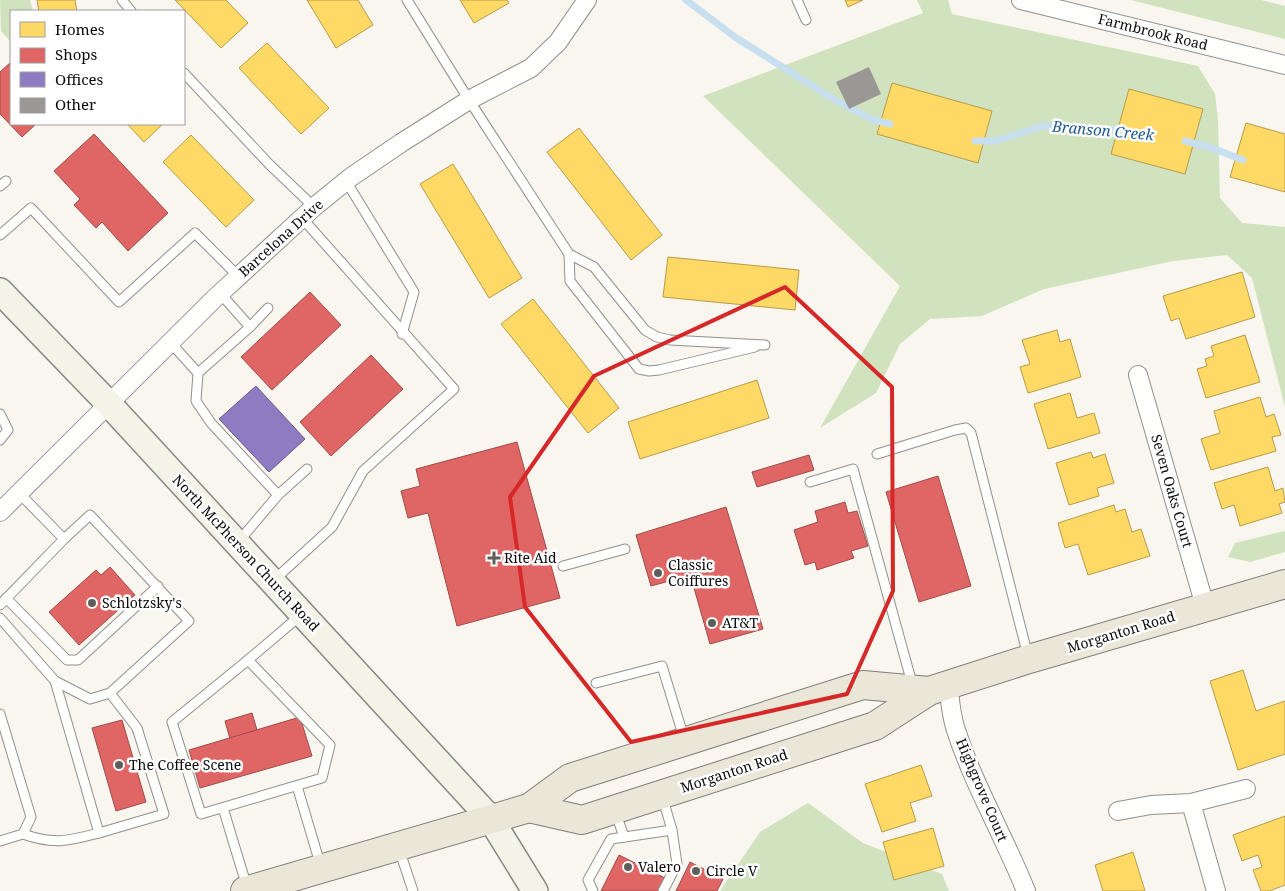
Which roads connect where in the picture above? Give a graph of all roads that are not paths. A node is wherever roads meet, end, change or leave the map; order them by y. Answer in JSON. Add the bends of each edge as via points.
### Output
{"nodes":[{"id":1,"x":122,"y":0,"type":"edge"},
{"id":2,"x":407,"y":0,"type":"edge"},
{"id":3,"x":587,"y":0,"type":"edge"},
{"id":4,"x":796,"y":0,"type":"edge"},
{"id":5,"x":1021,"y":0,"type":"edge"},
{"id":6,"x":130,"y":10,"type":"edge"},
{"id":7,"x":806,"y":20,"type":"dead end"},
{"id":8,"x":1285,"y":65,"type":"edge"},
{"id":9,"x":185,"y":74,"type":"edge"},
{"id":10,"x":469,"y":100,"type":"junction"},
{"id":11,"x":346,"y":181,"type":"junction"},
{"id":12,"x":308,"y":213,"type":"junction"},
{"id":13,"x":0,"y":235,"type":"edge"},
{"id":14,"x":569,"y":254,"type":"junction"},
{"id":15,"x":238,"y":276,"type":"junction"},
{"id":16,"x":0,"y":291,"type":"edge"},
{"id":17,"x":220,"y":293,"type":"junction"},
{"id":18,"x":268,"y":308,"type":"dead end"},
{"id":19,"x":250,"y":327,"type":"junction"},
{"id":20,"x":402,"y":334,"type":"junction"},
{"id":21,"x":170,"y":342,"type":"junction"},
{"id":22,"x":198,"y":373,"type":"junction"},
{"id":23,"x":1138,"y":374,"type":"dead end"},
{"id":24,"x":108,"y":403,"type":"junction"},
{"id":25,"x":0,"y":414,"type":"edge"},
{"id":26,"x":0,"y":440,"type":"edge"},
{"id":27,"x":877,"y":454,"type":"dead end"},
{"id":28,"x":307,"y":469,"type":"dead end"},
{"id":29,"x":810,"y":482,"type":"dead end"},
{"id":30,"x":19,"y":494,"type":"junction"},
{"id":31,"x":278,"y":495,"type":"junction"},
{"id":32,"x":0,"y":512,"type":"edge"},
{"id":33,"x":64,"y":539,"type":"junction"},
{"id":34,"x":237,"y":543,"type":"junction"},
{"id":35,"x":625,"y":549,"type":"dead end"},
{"id":36,"x":563,"y":566,"type":"dead end"},
{"id":37,"x":273,"y":582,"type":"junction"},
{"id":38,"x":1285,"y":584,"type":"edge"},
{"id":39,"x":158,"y":586,"type":"junction"},
{"id":40,"x":3,"y":601,"type":"edge"},
{"id":41,"x":1206,"y":606,"type":"junction"},
{"id":42,"x":302,"y":614,"type":"junction"},
{"id":43,"x":0,"y":618,"type":"edge"},
{"id":44,"x":1029,"y":659,"type":"junction"},
{"id":45,"x":248,"y":660,"type":"junction"},
{"id":46,"x":55,"y":680,"type":"junction"},
{"id":47,"x":596,"y":683,"type":"dead end"},
{"id":48,"x":930,"y":689,"type":"junction"},
{"id":49,"x":110,"y":692,"type":"junction"},
{"id":50,"x":0,"y":714,"type":"edge"},
{"id":51,"x":685,"y":741,"type":"junction"},
{"id":52,"x":297,"y":786,"type":"junction"},
{"id":53,"x":1246,"y":789,"type":"dead end"},
{"id":54,"x":662,"y":794,"type":"junction"},
{"id":55,"x":1191,"y":803,"type":"junction"},
{"id":56,"x":223,"y":808,"type":"junction"},
{"id":57,"x":529,"y":808,"type":"junction"},
{"id":58,"x":615,"y":809,"type":"junction"},
{"id":59,"x":1118,"y":811,"type":"dead end"},
{"id":60,"x":490,"y":818,"type":"junction"},
{"id":61,"x":672,"y":830,"type":"junction"},
{"id":62,"x":99,"y":832,"type":"junction"},
{"id":63,"x":23,"y":834,"type":"junction"},
{"id":64,"x":624,"y":837,"type":"junction"},
{"id":65,"x":0,"y":841,"type":"edge"},
{"id":66,"x":398,"y":846,"type":"junction"},
{"id":67,"x":321,"y":868,"type":"junction"},
{"id":68,"x":246,"y":891,"type":"edge"},
{"id":69,"x":413,"y":891,"type":"edge"},
{"id":70,"x":535,"y":891,"type":"edge"},
{"id":71,"x":593,"y":891,"type":"edge"},
{"id":72,"x":663,"y":891,"type":"edge"},
{"id":73,"x":1026,"y":891,"type":"edge"},
{"id":74,"x":1216,"y":891,"type":"edge"}],
"edges":[{"from":1,"to":6,"type":"lane"},
{"from":2,"to":10,"type":"lane"},
{"from":3,"to":10,"type":"street","name":"Barcelona Drive","via":[[558,42],[531,68]]},
{"from":4,"to":7,"type":"lane"},
{"from":5,"to":8,"type":"street","name":"Farmbrook Road"},
{"from":9,"to":12,"type":"lane","via":[[269,164]]},
{"from":10,"to":11,"type":"street","name":"Barcelona Drive"},
{"from":10,"to":14,"type":"lane"},
{"from":11,"to":12,"type":"street","name":"Barcelona Drive"},
{"from":11,"to":20,"type":"lane","via":[[414,292]]},
{"from":12,"to":15,"type":"street","name":"Barcelona Drive"},
{"from":12,"to":20,"type":"lane"},
{"from":13,"to":15,"type":"lane","via":[[31,208],[119,302],[195,233]]},
{"from":14,"to":14,"type":"lane","via":[[594,267],[645,330],[657,337],[766,345],[658,370],[639,368],[570,281]]},
{"from":15,"to":17,"type":"street","name":"Barcelona Drive"},
{"from":16,"to":24,"type":"main road","name":"North McPherson Church Road"},
{"from":17,"to":19,"type":"lane"},
{"from":17,"to":21,"type":"street","name":"Barcelona Drive"},
{"from":18,"to":19,"type":"lane"},
{"from":19,"to":22,"type":"lane"},
{"from":20,"to":37,"type":"lane","via":[[454,389],[363,471],[332,527]]},
{"from":21,"to":22,"type":"lane"},
{"from":21,"to":24,"type":"street","name":"Barcelona Drive"},
{"from":22,"to":31,"type":"lane","via":[[196,400],[211,423]]},
{"from":23,"to":41,"type":"street","name":"Seven Oaks Court"},
{"from":24,"to":30,"type":"street","name":"Barcelona Drive"},
{"from":24,"to":34,"type":"main road","name":"North McPherson Church Road"},
{"from":25,"to":26,"type":"lane","via":[[8,430]]},
{"from":27,"to":44,"type":"lane","via":[[955,430],[966,428],[971,433]]},
{"from":28,"to":31,"type":"lane"},
{"from":29,"to":48,"type":"lane","via":[[853,469]]},
{"from":30,"to":32,"type":"street","name":"Barcelona Drive"},
{"from":30,"to":33,"type":"lane"},
{"from":31,"to":34,"type":"lane"},
{"from":33,"to":39,"type":"lane","via":[[90,515]]},
{"from":33,"to":40,"type":"lane"},
{"from":34,"to":37,"type":"main road","name":"North McPherson Church Road"},
{"from":35,"to":36,"type":"lane"},
{"from":37,"to":42,"type":"main road","name":"North McPherson Church Road"},
{"from":38,"to":41,"type":"main road","name":"Morganton Road"},
{"from":39,"to":40,"type":"lane","via":[[78,660],[67,660]]},
{"from":39,"to":49,"type":"lane","via":[[189,621]]},
{"from":41,"to":44,"type":"main road","name":"Morganton Road"},
{"from":42,"to":45,"type":"lane"},
{"from":42,"to":60,"type":"main road","name":"North McPherson Church Road"},
{"from":43,"to":46,"type":"lane"},
{"from":44,"to":48,"type":"main road","name":"Morganton Road"},
{"from":45,"to":52,"type":"lane","via":[[330,745],[322,778]]},
{"from":45,"to":56,"type":"lane","via":[[172,722],[200,814]]},
{"from":46,"to":49,"type":"lane","via":[[90,699]]},
{"from":46,"to":62,"type":"lane"},
{"from":47,"to":51,"type":"lane","via":[[662,666]]},
{"from":48,"to":51,"type":"main road","name":"Morganton Road","via":[[863,685]]},
{"from":48,"to":54,"type":"main road","name":"Morganton Road","via":[[875,726]]},
{"from":48,"to":73,"type":"street","name":"Highgrove Court","via":[[955,726]]},
{"from":49,"to":62,"type":"lane","via":[[137,728],[164,814]]},
{"from":50,"to":63,"type":"lane","via":[[31,818]]},
{"from":51,"to":57,"type":"main road","name":"Morganton Road","via":[[570,778]]},
{"from":52,"to":56,"type":"lane"},
{"from":52,"to":67,"type":"lane"},
{"from":53,"to":55,"type":"street"},
{"from":54,"to":58,"type":"main road","name":"Morganton Road"},
{"from":54,"to":61,"type":"lane"},
{"from":55,"to":59,"type":"street"},
{"from":55,"to":74,"type":"street"},
{"from":56,"to":68,"type":"lane"},
{"from":57,"to":58,"type":"main road","name":"Morganton Road","via":[[582,820]]},
{"from":57,"to":60,"type":"main road","name":"Morganton Road"},
{"from":58,"to":64,"type":"lane"},
{"from":60,"to":66,"type":"main road","name":"Morganton Road"},
{"from":60,"to":70,"type":"main road","name":"North McPherson Church Road"},
{"from":61,"to":64,"type":"lane"},
{"from":61,"to":72,"type":"lane","via":[[677,864]]},
{"from":62,"to":63,"type":"lane","via":[[66,842],[44,841]]},
{"from":63,"to":65,"type":"lane"},
{"from":64,"to":71,"type":"lane","via":[[611,839],[588,880]]},
{"from":66,"to":67,"type":"main road","name":"Morganton Road"},
{"from":66,"to":69,"type":"lane"},
{"from":67,"to":68,"type":"main road","name":"Morganton Road"}]}
